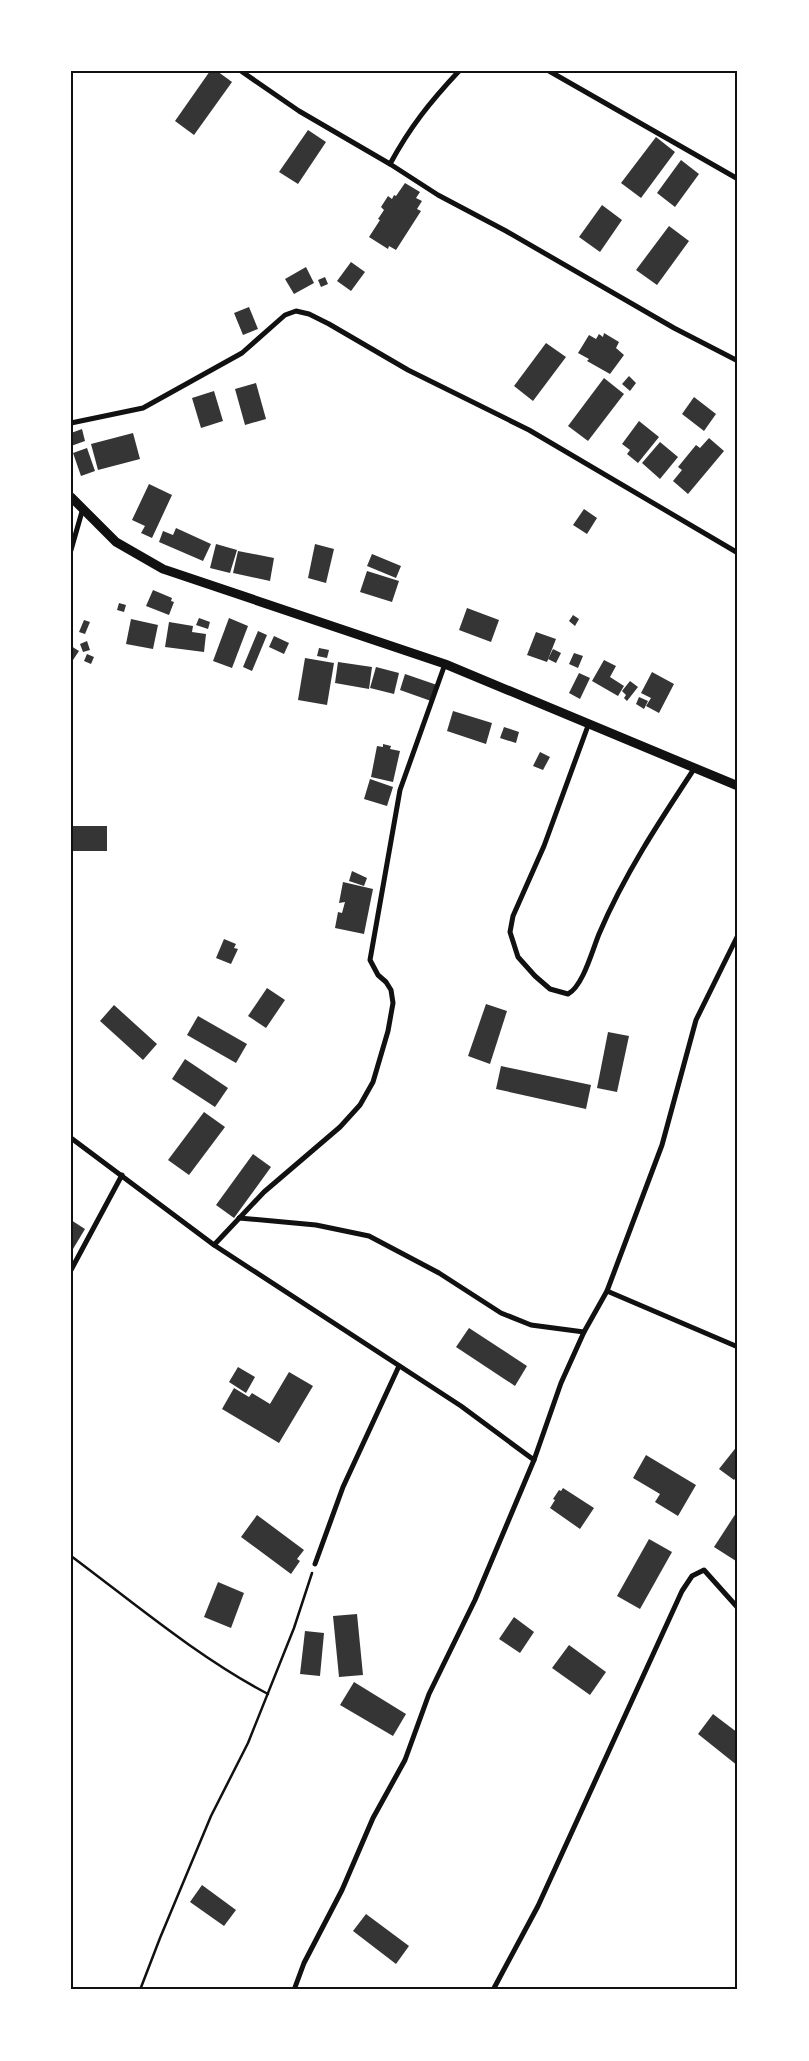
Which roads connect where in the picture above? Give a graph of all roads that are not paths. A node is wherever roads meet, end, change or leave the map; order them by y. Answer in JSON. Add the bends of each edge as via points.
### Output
{"nodes":[{"id":1,"x":241,"y":71,"type":"edge"},
{"id":2,"x":459,"y":71,"type":"edge"},
{"id":3,"x":549,"y":71,"type":"edge"},
{"id":4,"x":390,"y":164,"type":"junction"},
{"id":5,"x":738,"y":179,"type":"edge"},
{"id":6,"x":738,"y":361,"type":"edge"},
{"id":7,"x":71,"y":423,"type":"edge"},
{"id":8,"x":71,"y":497,"type":"edge"},
{"id":9,"x":83,"y":508,"type":"junction"},
{"id":10,"x":71,"y":550,"type":"edge"},
{"id":11,"x":738,"y":553,"type":"edge"},
{"id":12,"x":445,"y":664,"type":"junction"},
{"id":13,"x":589,"y":724,"type":"junction"},
{"id":14,"x":694,"y":769,"type":"junction"},
{"id":15,"x":738,"y":786,"type":"edge"},
{"id":16,"x":738,"y":935,"type":"edge"},
{"id":17,"x":71,"y":1138,"type":"edge"},
{"id":18,"x":122,"y":1175,"type":"junction"},
{"id":19,"x":238,"y":1218,"type":"junction"},
{"id":20,"x":214,"y":1245,"type":"junction"},
{"id":21,"x":71,"y":1270,"type":"edge"},
{"id":22,"x":608,"y":1291,"type":"junction"},
{"id":23,"x":584,"y":1332,"type":"junction"},
{"id":24,"x":738,"y":1347,"type":"edge"},
{"id":25,"x":400,"y":1366,"type":"junction"},
{"id":26,"x":534,"y":1460,"type":"junction"},
{"id":27,"x":315,"y":1564,"type":"road end"},
{"id":28,"x":738,"y":1608,"type":"edge"},
{"id":29,"x":294,"y":1990,"type":"edge"},
{"id":30,"x":493,"y":1990,"type":"edge"}],
"edges":[{"from":1,"to":4,"type":"street","via":[[299,111]]},
{"from":2,"to":4,"type":"street","via":[[412,126]]},
{"from":3,"to":5,"type":"street"},
{"from":4,"to":6,"type":"street","via":[[438,195]]},
{"from":7,"to":11,"type":"street","via":[[143,408],[242,353],[285,315],[296,311],[329,324],[408,370],[529,430]]},
{"from":8,"to":9,"type":"street"},
{"from":9,"to":10,"type":"street"},
{"from":9,"to":12,"type":"street","via":[[116,542],[163,569]]},
{"from":12,"to":13,"type":"street"},
{"from":12,"to":19,"type":"street","via":[[400,790],[370,960],[391,990],[393,1003],[372,1082],[360,1105],[340,1126]]},
{"from":13,"to":14,"type":"street"},
{"from":13,"to":14,"type":"street","via":[[544,846],[513,916],[510,932],[518,957],[550,989],[568,994],[577,987],[638,854]]},
{"from":14,"to":15,"type":"street"},
{"from":16,"to":22,"type":"street","via":[[696,1020],[662,1145]]},
{"from":17,"to":18,"type":"street"},
{"from":18,"to":20,"type":"street"},
{"from":18,"to":21,"type":"street"},
{"from":19,"to":20,"type":"street"},
{"from":19,"to":23,"type":"street","via":[[316,1225],[369,1236],[440,1274],[501,1313],[531,1325]]},
{"from":20,"to":25,"type":"street"},
{"from":22,"to":23,"type":"street"},
{"from":22,"to":24,"type":"street"},
{"from":23,"to":26,"type":"street","via":[[561,1383]]},
{"from":25,"to":26,"type":"street"},
{"from":25,"to":27,"type":"street","via":[[343,1486]]},
{"from":26,"to":29,"type":"street","via":[[475,1600],[429,1694],[405,1760],[373,1818]]},
{"from":28,"to":30,"type":"street","via":[[704,1570],[692,1576],[682,1591],[538,1906]]}]}
